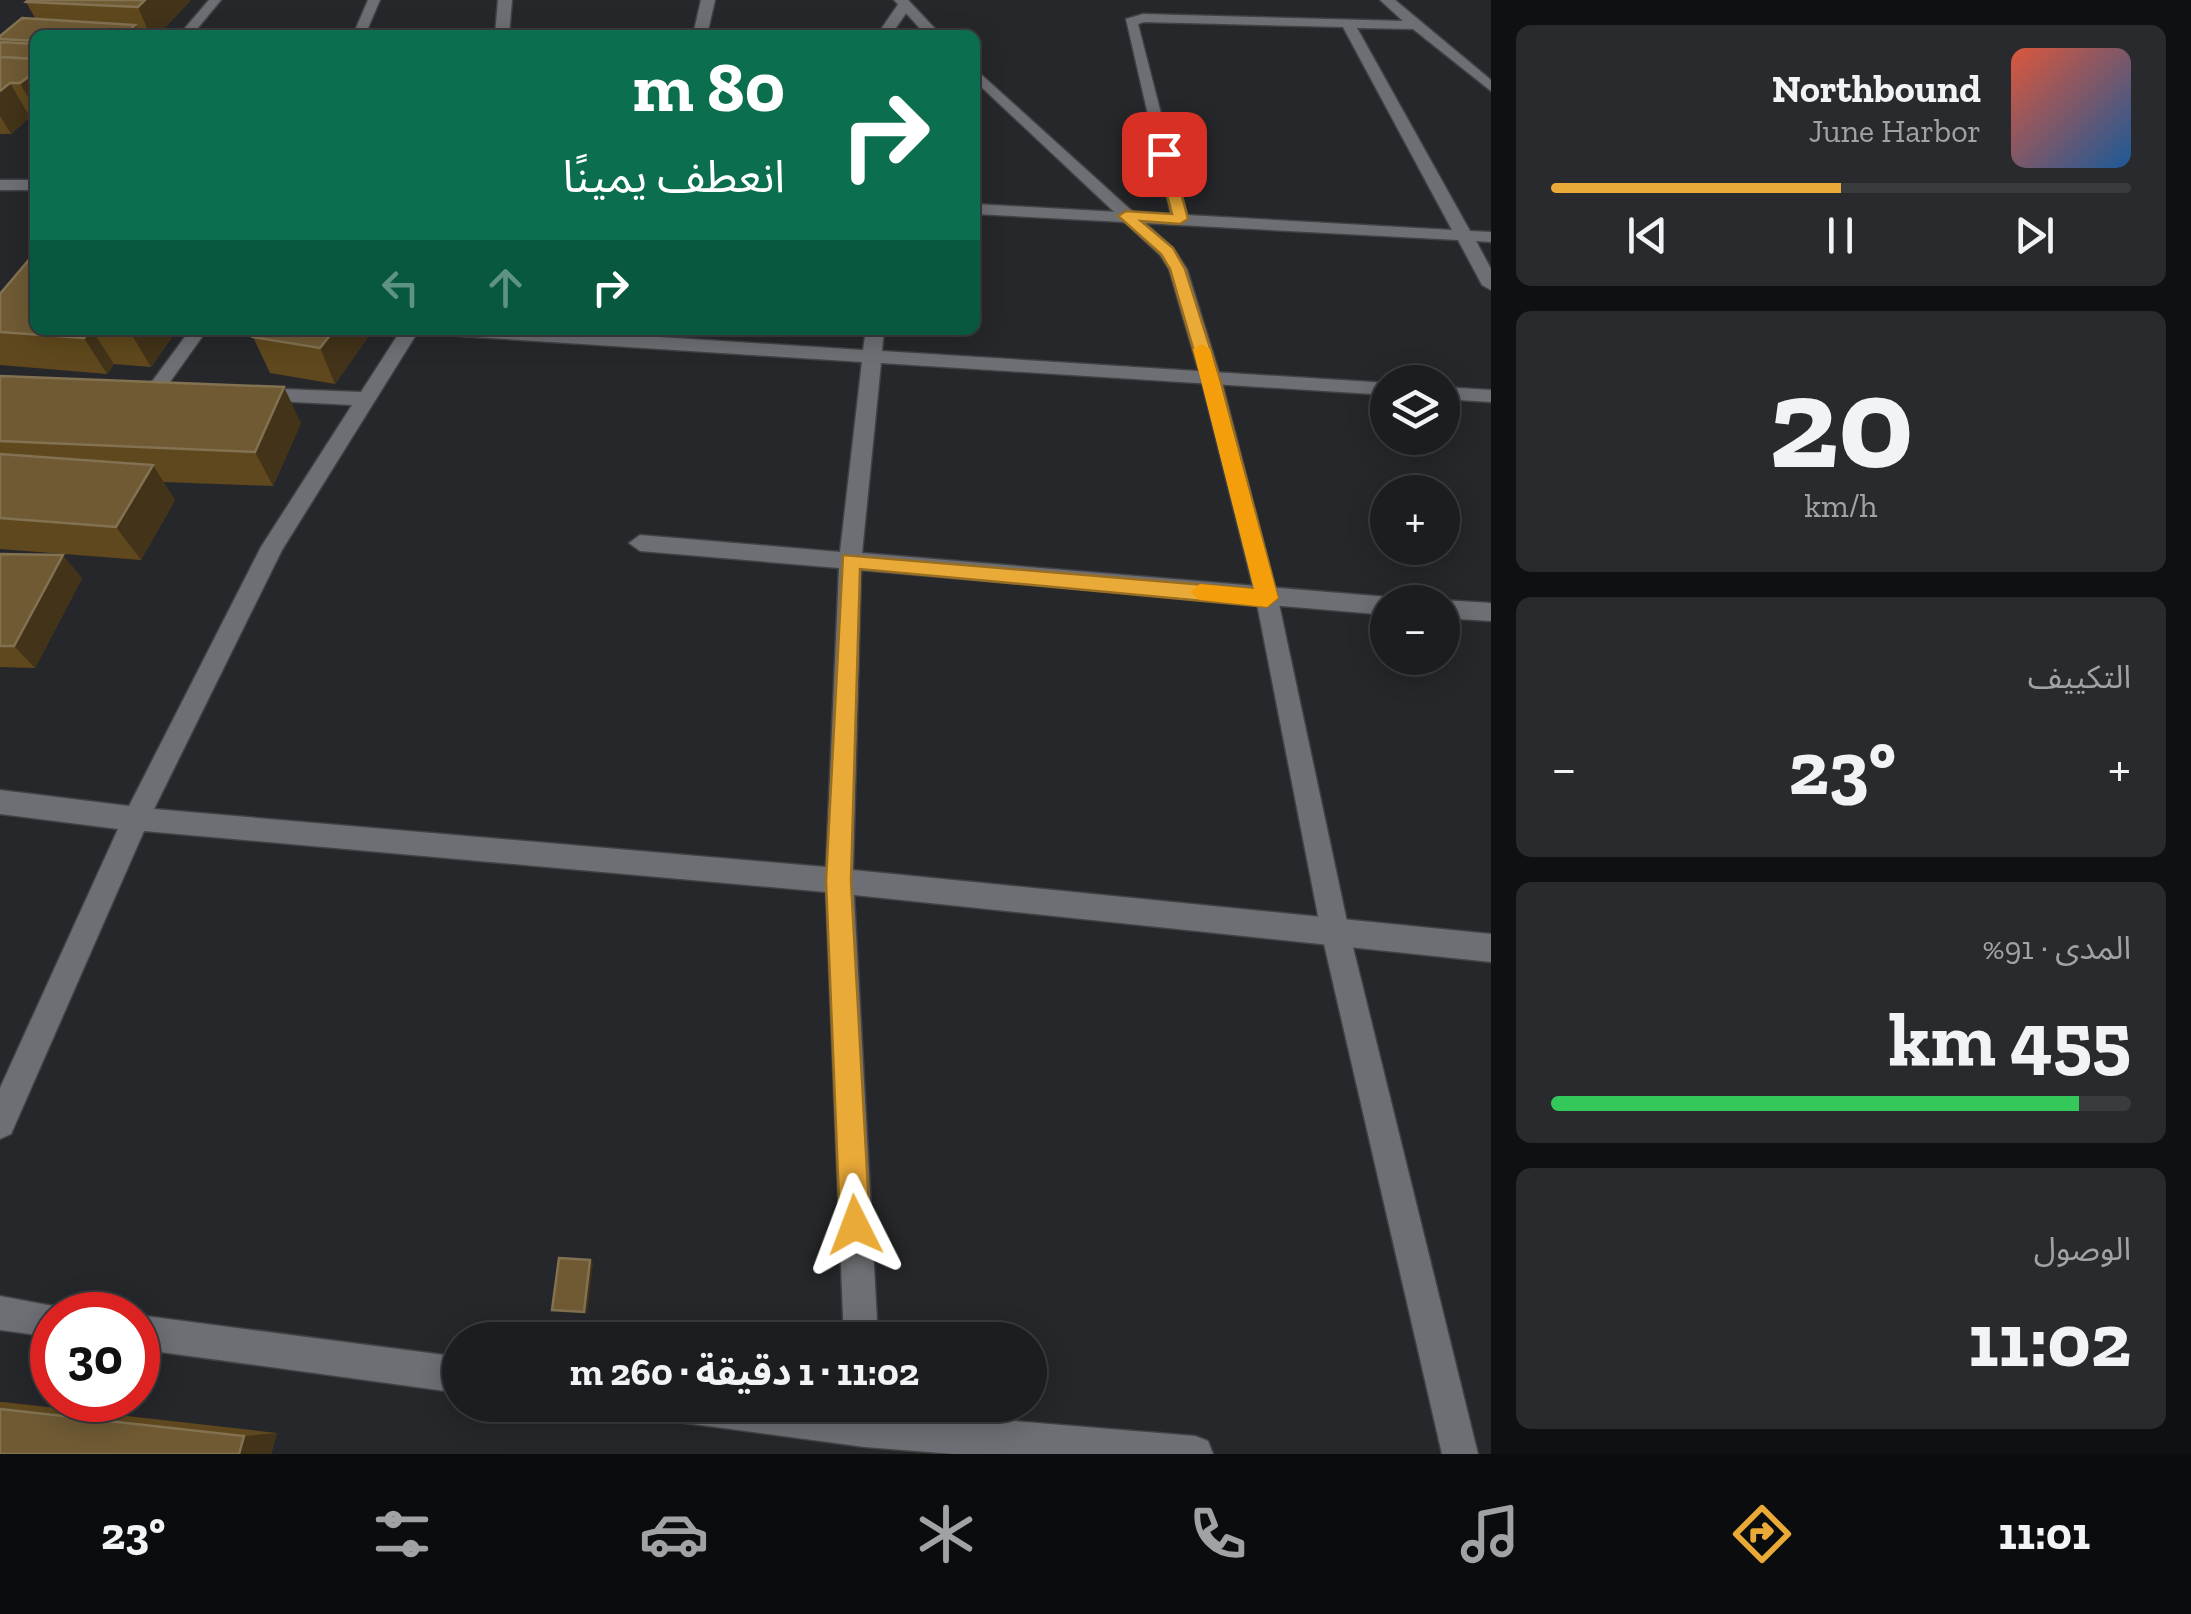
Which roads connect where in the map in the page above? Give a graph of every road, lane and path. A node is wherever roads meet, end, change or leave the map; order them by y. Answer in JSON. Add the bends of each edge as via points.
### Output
{"nodes":[{"id":1,"x":215,"y":0,"type":"edge"},
{"id":2,"x":374,"y":0,"type":"edge"},
{"id":3,"x":505,"y":0,"type":"edge"},
{"id":4,"x":708,"y":0,"type":"edge"},
{"id":5,"x":1387,"y":0,"type":"edge"},
{"id":6,"x":903,"y":3,"type":"edge"},
{"id":7,"x":1348,"y":24,"type":"junction"},
{"id":8,"x":1417,"y":25,"type":"junction"},
{"id":9,"x":188,"y":30,"type":"edge"},
{"id":10,"x":362,"y":30,"type":"edge"},
{"id":11,"x":502,"y":30,"type":"edge"},
{"id":12,"x":701,"y":30,"type":"edge"},
{"id":13,"x":887,"y":30,"type":"edge"},
{"id":14,"x":929,"y":30,"type":"edge"},
{"id":15,"x":980,"y":79,"type":"edge"},
{"id":16,"x":1491,"y":86,"type":"edge"},
{"id":17,"x":0,"y":184,"type":"edge"},
{"id":18,"x":30,"y":185,"type":"edge"},
{"id":19,"x":980,"y":209,"type":"edge"},
{"id":20,"x":1126,"y":216,"type":"junction"},
{"id":21,"x":1180,"y":219,"type":"junction"},
{"id":22,"x":1464,"y":236,"type":"junction"},
{"id":23,"x":1491,"y":237,"type":"edge"},
{"id":24,"x":1491,"y":285,"type":"edge"},
{"id":25,"x":196,"y":335,"type":"edge"},
{"id":26,"x":407,"y":335,"type":"edge"},
{"id":27,"x":533,"y":335,"type":"edge"},
{"id":28,"x":875,"y":335,"type":"edge"},
{"id":29,"x":874,"y":358,"type":"junction"},
{"id":30,"x":1211,"y":379,"type":"junction"},
{"id":31,"x":117,"y":386,"type":"edge"},
{"id":32,"x":1370,"y":389,"type":"edge"},
{"id":33,"x":233,"y":392,"type":"edge"},
{"id":34,"x":1460,"y":394,"type":"edge"},
{"id":35,"x":1491,"y":396,"type":"edge"},
{"id":36,"x":367,"y":399,"type":"junction"},
{"id":37,"x":640,"y":543,"type":"dead end"},
{"id":38,"x":850,"y":560,"type":"junction"},
{"id":39,"x":1267,"y":598,"type":"junction"},
{"id":40,"x":1370,"y":605,"type":"edge"},
{"id":41,"x":1460,"y":610,"type":"edge"},
{"id":42,"x":1491,"y":612,"type":"edge"},
{"id":43,"x":0,"y":802,"type":"edge"},
{"id":44,"x":136,"y":820,"type":"junction"},
{"id":45,"x":839,"y":881,"type":"junction"},
{"id":46,"x":1335,"y":931,"type":"junction"},
{"id":47,"x":1491,"y":948,"type":"edge"},
{"id":48,"x":0,"y":1123,"type":"edge"},
{"id":49,"x":0,"y":1313,"type":"edge"},
{"id":50,"x":30,"y":1317,"type":"edge"},
{"id":51,"x":860,"y":1322,"type":"edge"},
{"id":52,"x":160,"y":1335,"type":"edge"},
{"id":53,"x":442,"y":1373,"type":"edge"},
{"id":54,"x":909,"y":1422,"type":"edge"},
{"id":55,"x":1196,"y":1454,"type":"edge"},
{"id":56,"x":1460,"y":1454,"type":"edge"}],
"edges":[{"from":1,"to":9,"type":"lane"},
{"from":2,"to":10,"type":"lane"},
{"from":3,"to":11,"type":"street"},
{"from":4,"to":12,"type":"street"},
{"from":5,"to":8,"type":"street"},
{"from":6,"to":13,"type":"street"},
{"from":6,"to":14,"type":"street"},
{"from":7,"to":8,"type":"street"},
{"from":7,"to":21,"type":"street","via":[[1131,22]]},
{"from":7,"to":22,"type":"street"},
{"from":8,"to":16,"type":"street"},
{"from":15,"to":20,"type":"street"},
{"from":17,"to":18,"type":"street"},
{"from":19,"to":20,"type":"street"},
{"from":20,"to":21,"type":"street"},
{"from":20,"to":30,"type":"street","via":[[1178,269]]},
{"from":21,"to":22,"type":"street"},
{"from":22,"to":23,"type":"street"},
{"from":22,"to":24,"type":"street"},
{"from":25,"to":31,"type":"lane","via":[[166,389]]},
{"from":26,"to":36,"type":"street"},
{"from":27,"to":29,"type":"street"},
{"from":28,"to":29,"type":"street"},
{"from":29,"to":30,"type":"street"},
{"from":29,"to":38,"type":"street"},
{"from":30,"to":32,"type":"street"},
{"from":30,"to":39,"type":"street"},
{"from":33,"to":36,"type":"street"},
{"from":34,"to":35,"type":"street"},
{"from":36,"to":44,"type":"street","via":[[272,547]]},
{"from":37,"to":38,"type":"street"},
{"from":38,"to":39,"type":"street"},
{"from":38,"to":45,"type":"street"},
{"from":39,"to":40,"type":"street"},
{"from":39,"to":46,"type":"street"},
{"from":41,"to":42,"type":"street"},
{"from":43,"to":44,"type":"street"},
{"from":44,"to":45,"type":"street"},
{"from":44,"to":48,"type":"street"},
{"from":45,"to":46,"type":"street"},
{"from":45,"to":51,"type":"street"},
{"from":46,"to":47,"type":"street"},
{"from":46,"to":56,"type":"street"},
{"from":49,"to":50,"type":"street"},
{"from":52,"to":53,"type":"street"},
{"from":54,"to":55,"type":"street"}]}
